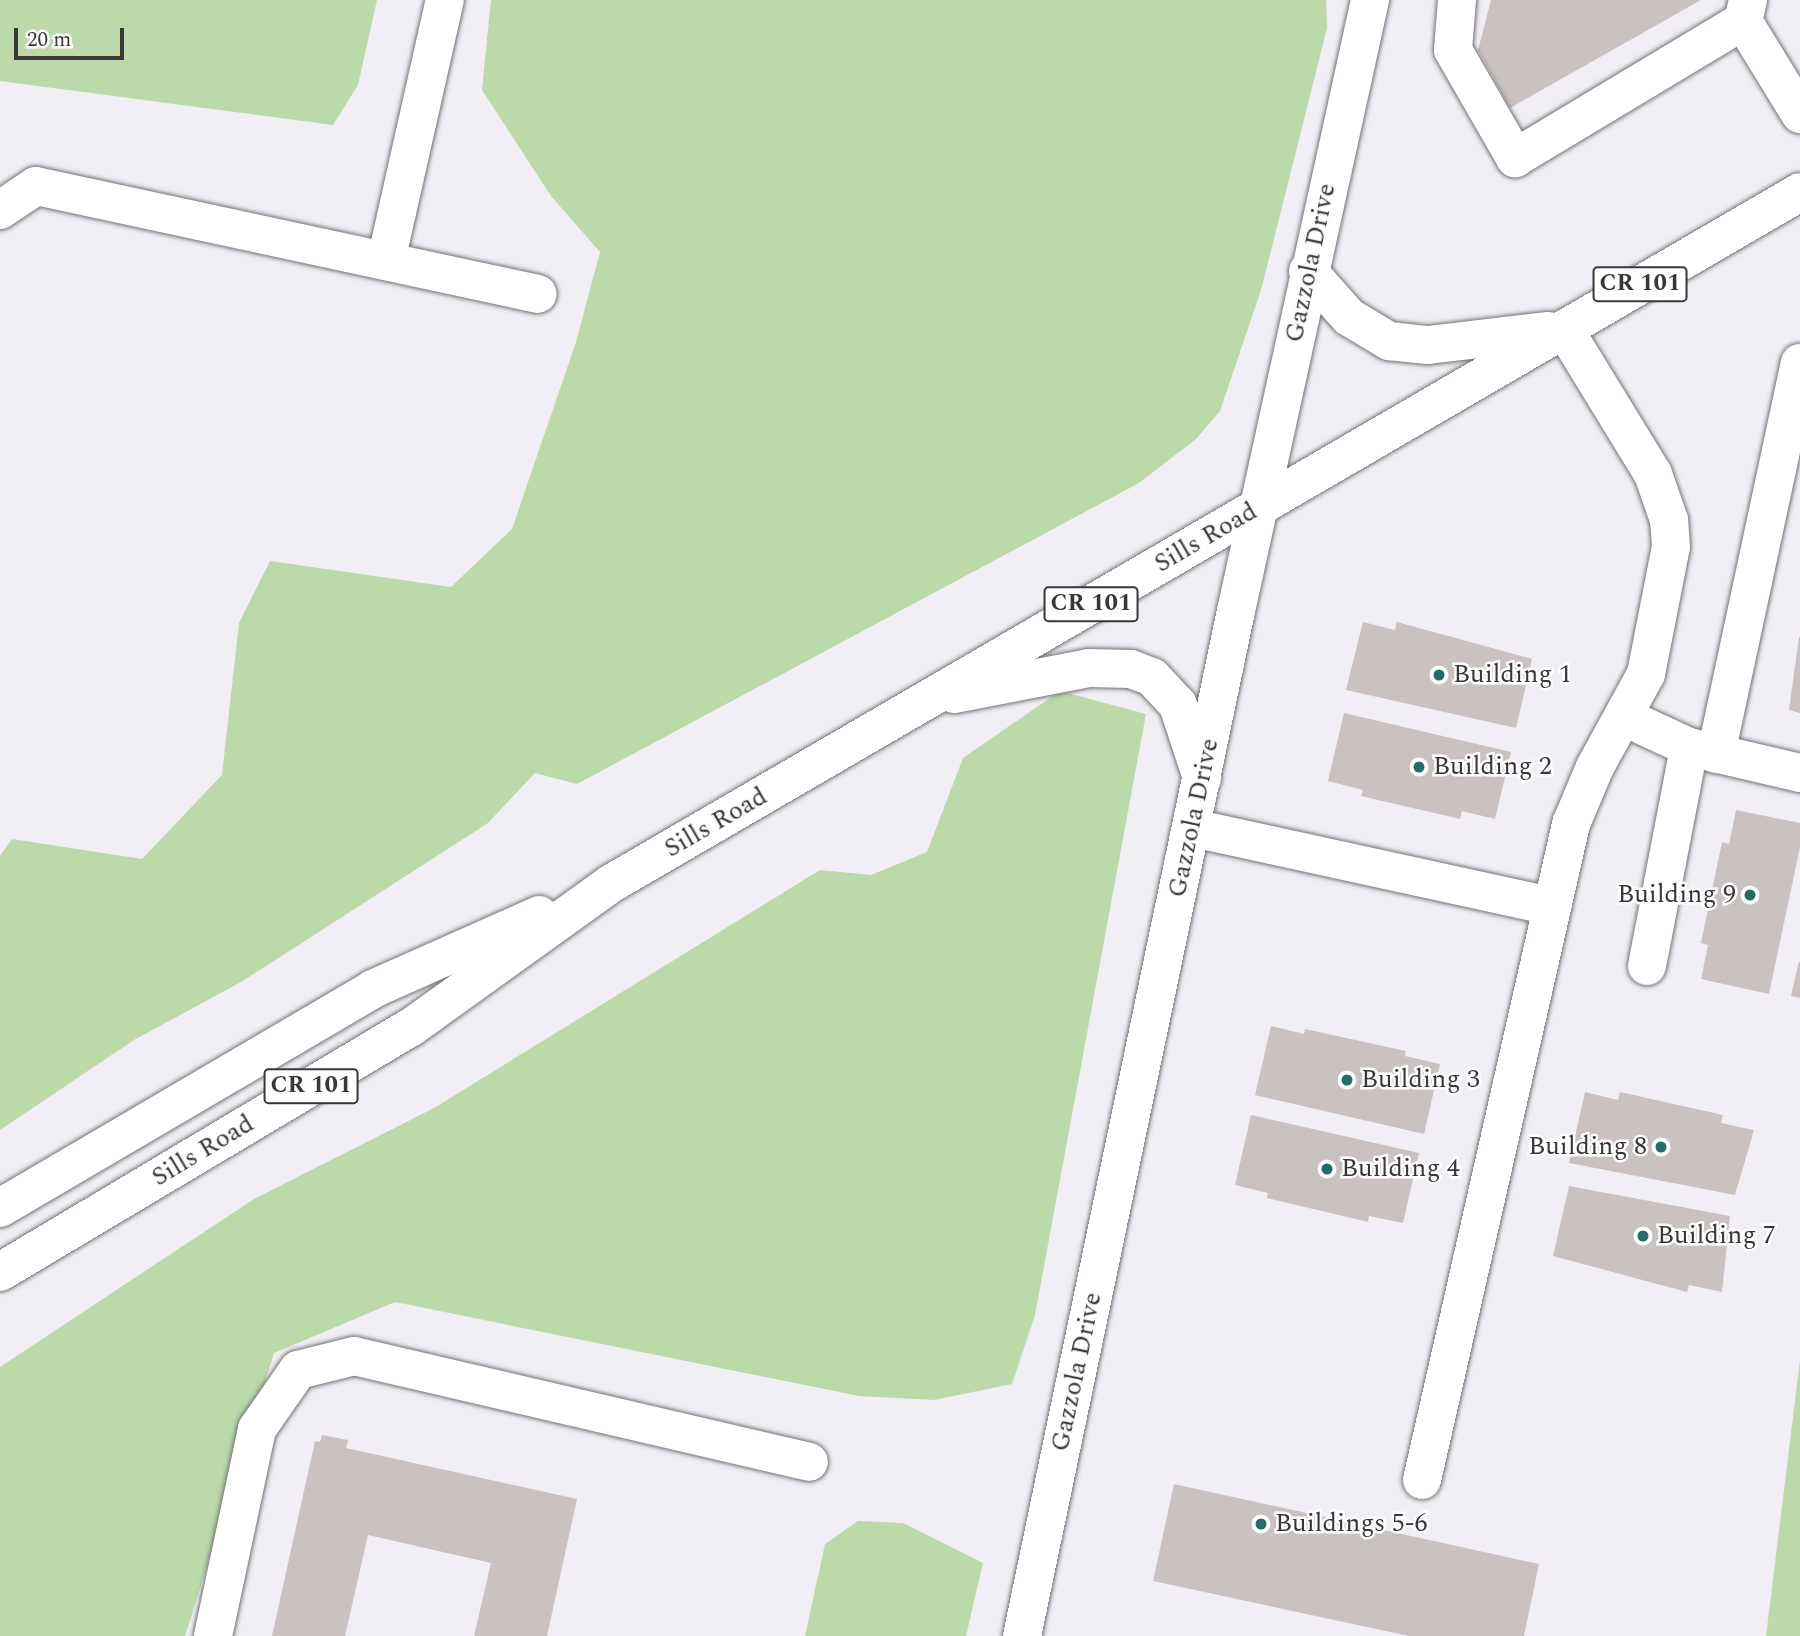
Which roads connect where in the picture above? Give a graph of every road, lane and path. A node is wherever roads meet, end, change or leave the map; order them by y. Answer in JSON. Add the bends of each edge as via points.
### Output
{"nodes":[{"id":1,"x":445,"y":0,"type":"edge"},
{"id":2,"x":1370,"y":0,"type":"edge"},
{"id":3,"x":1457,"y":0,"type":"edge"},
{"id":4,"x":1746,"y":11,"type":"edge"},
{"id":5,"x":1800,"y":114,"type":"edge"},
{"id":6,"x":1800,"y":192,"type":"edge"},
{"id":7,"x":0,"y":210,"type":"edge"},
{"id":8,"x":386,"y":261,"type":"junction"},
{"id":9,"x":1308,"y":271,"type":"junction"},
{"id":10,"x":538,"y":294,"type":"dead end"},
{"id":11,"x":1564,"y":329,"type":"junction"},
{"id":12,"x":1800,"y":363,"type":"edge"},
{"id":13,"x":1258,"y":508,"type":"junction"},
{"id":14,"x":925,"y":700,"type":"junction"},
{"id":15,"x":1624,"y":717,"type":"junction"},
{"id":16,"x":1702,"y":751,"type":"junction"},
{"id":17,"x":1800,"y":773,"type":"edge"},
{"id":18,"x":1202,"y":778,"type":"junction"},
{"id":19,"x":1193,"y":828,"type":"junction"},
{"id":20,"x":612,"y":883,"type":"junction"},
{"id":21,"x":1552,"y":906,"type":"junction"},
{"id":22,"x":1647,"y":966,"type":"dead end"},
{"id":23,"x":0,"y":1208,"type":"edge"},
{"id":24,"x":0,"y":1272,"type":"edge"},
{"id":25,"x":809,"y":1462,"type":"dead end"},
{"id":26,"x":1422,"y":1480,"type":"dead end"},
{"id":27,"x":213,"y":1636,"type":"edge"},
{"id":28,"x":1022,"y":1636,"type":"edge"}],
"edges":[{"from":1,"to":8,"type":"main road"},
{"from":2,"to":9,"type":"main road","name":"Gazzola Drive"},
{"from":3,"to":4,"type":"main road","via":[[1453,50],[1515,158]]},
{"from":4,"to":5,"type":"main road"},
{"from":6,"to":11,"type":"main road","name":"Sills Road","number":"CR 101"},
{"from":7,"to":8,"type":"main road","via":[[36,186]]},
{"from":8,"to":10,"type":"main road"},
{"from":9,"to":11,"type":"main road","via":[[1349,317],[1389,341],[1428,345]]},
{"from":9,"to":13,"type":"main road","name":"Gazzola Drive"},
{"from":11,"to":13,"type":"main road","name":"Sills Road","number":"CR 101"},
{"from":11,"to":15,"type":"main road","via":[[1653,474],[1669,520],[1668,566],[1646,674]]},
{"from":12,"to":16,"type":"main road"},
{"from":13,"to":14,"type":"main road","name":"Sills Road","number":"CR 101"},
{"from":13,"to":18,"type":"main road","name":"Gazzola Drive"},
{"from":14,"to":18,"type":"main road","via":[[1089,668],[1131,669],[1165,687],[1178,705]]},
{"from":14,"to":20,"type":"main road","name":"Sills Road","number":"CR 101"},
{"from":15,"to":16,"type":"main road"},
{"from":15,"to":21,"type":"main road","via":[[1581,796]]},
{"from":16,"to":17,"type":"main road"},
{"from":16,"to":22,"type":"main road"},
{"from":18,"to":19,"type":"main road","name":"Gazzola Drive"},
{"from":19,"to":21,"type":"main road"},
{"from":19,"to":28,"type":"main road","name":"Gazzola Drive"},
{"from":20,"to":23,"type":"main road","name":"Sills Road","number":"CR 101","via":[[373,989]]},
{"from":20,"to":24,"type":"main road","name":"Sills Road","number":"CR 101","via":[[410,1028]]},
{"from":21,"to":26,"type":"main road"},
{"from":25,"to":27,"type":"main road","via":[[354,1356],[298,1370],[257,1429]]}]}
